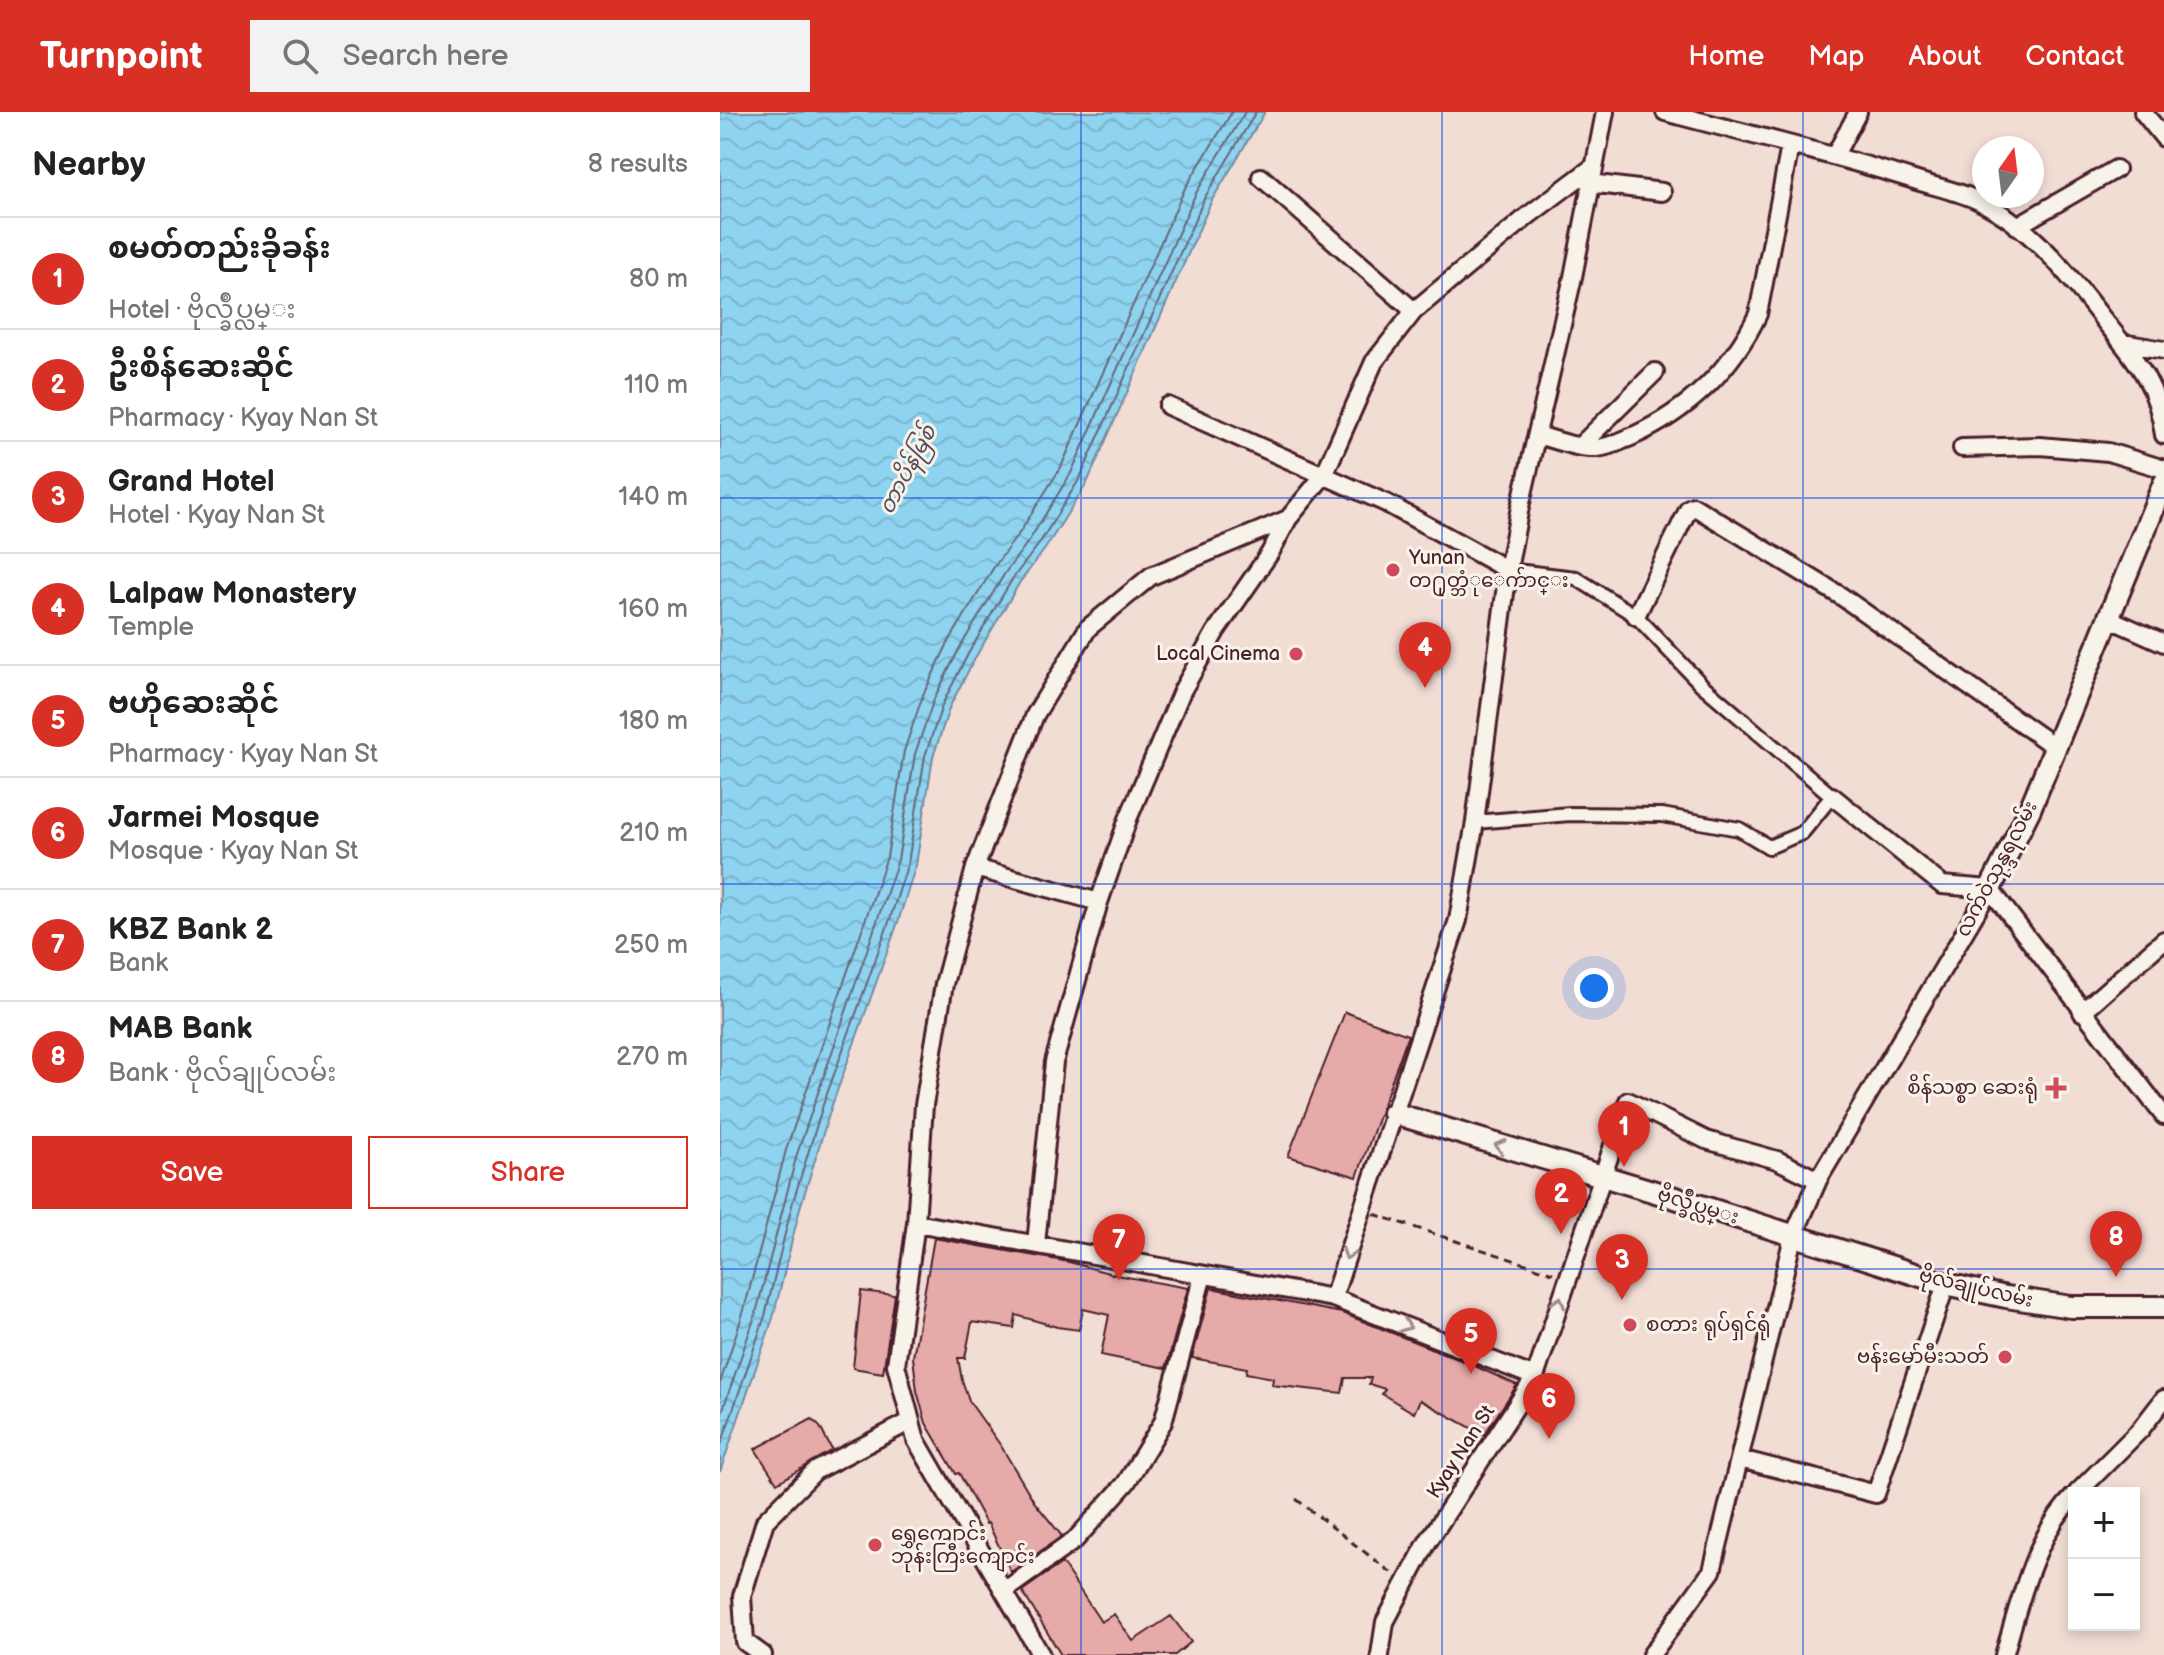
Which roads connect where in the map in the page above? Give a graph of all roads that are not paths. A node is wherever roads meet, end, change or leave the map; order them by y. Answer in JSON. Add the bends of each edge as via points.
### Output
{"nodes":[{"id":1,"x":1605,"y":112,"type":"edge"},
{"id":2,"x":1665,"y":112,"type":"edge"},
{"id":3,"x":1858,"y":112,"type":"edge"},
{"id":4,"x":2143,"y":112,"type":"edge"},
{"id":5,"x":2164,"y":138,"type":"edge"},
{"id":6,"x":1790,"y":146,"type":"junction"},
{"id":7,"x":1835,"y":155,"type":"junction"},
{"id":8,"x":2116,"y":169,"type":"dead end"},
{"id":9,"x":1591,"y":175,"type":"junction"},
{"id":10,"x":1261,"y":177,"type":"dead end"},
{"id":11,"x":1662,"y":192,"type":"dead end"},
{"id":12,"x":2017,"y":226,"type":"junction"},
{"id":13,"x":1414,"y":311,"type":"junction"},
{"id":14,"x":2122,"y":343,"type":"junction"},
{"id":15,"x":2164,"y":350,"type":"edge"},
{"id":16,"x":1655,"y":372,"type":"dead end"},
{"id":17,"x":1168,"y":406,"type":"dead end"},
{"id":18,"x":1537,"y":435,"type":"junction"},
{"id":19,"x":2164,"y":435,"type":"edge"},
{"id":20,"x":1580,"y":446,"type":"junction"},
{"id":21,"x":1962,"y":448,"type":"dead end"},
{"id":22,"x":2164,"y":469,"type":"edge"},
{"id":23,"x":1324,"y":475,"type":"junction"},
{"id":24,"x":2164,"y":483,"type":"edge"},
{"id":25,"x":1288,"y":519,"type":"junction"},
{"id":26,"x":1508,"y":570,"type":"junction"},
{"id":27,"x":1636,"y":616,"type":"junction"},
{"id":28,"x":2110,"y":619,"type":"junction"},
{"id":29,"x":2164,"y":643,"type":"edge"},
{"id":30,"x":2055,"y":747,"type":"junction"},
{"id":31,"x":1832,"y":796,"type":"junction"},
{"id":32,"x":1475,"y":822,"type":"junction"},
{"id":33,"x":975,"y":868,"type":"junction"},
{"id":34,"x":1990,"y":889,"type":"junction"},
{"id":35,"x":1099,"y":902,"type":"junction"},
{"id":36,"x":2164,"y":940,"type":"edge"},
{"id":37,"x":2082,"y":1012,"type":"junction"},
{"id":38,"x":1393,"y":1113,"type":"junction"},
{"id":39,"x":2164,"y":1116,"type":"edge"},
{"id":40,"x":1602,"y":1177,"type":"junction"},
{"id":41,"x":1818,"y":1180,"type":"junction"},
{"id":42,"x":916,"y":1223,"type":"junction"},
{"id":43,"x":1793,"y":1237,"type":"junction"},
{"id":44,"x":1036,"y":1244,"type":"junction"},
{"id":45,"x":1203,"y":1275,"type":"junction"},
{"id":46,"x":1946,"y":1284,"type":"junction"},
{"id":47,"x":1333,"y":1298,"type":"junction"},
{"id":48,"x":2164,"y":1307,"type":"edge"},
{"id":49,"x":1535,"y":1377,"type":"junction"},
{"id":50,"x":2164,"y":1399,"type":"edge"},
{"id":51,"x":911,"y":1421,"type":"junction"},
{"id":52,"x":1740,"y":1459,"type":"junction"},
{"id":53,"x":2084,"y":1487,"type":"edge"},
{"id":54,"x":2068,"y":1503,"type":"edge"},
{"id":55,"x":1004,"y":1591,"type":"junction"},
{"id":56,"x":745,"y":1649,"type":"edge"},
{"id":57,"x":763,"y":1655,"type":"edge"},
{"id":58,"x":1041,"y":1655,"type":"edge"},
{"id":59,"x":1380,"y":1655,"type":"edge"},
{"id":60,"x":1651,"y":1655,"type":"edge"},
{"id":61,"x":2004,"y":1655,"type":"edge"}],
"edges":[{"from":1,"to":9,"type":"street"},
{"from":2,"to":6,"type":"street"},
{"from":3,"to":7,"type":"street"},
{"from":4,"to":5,"type":"street"},
{"from":6,"to":7,"type":"street"},
{"from":6,"to":20,"type":"street","via":[[1765,285],[1747,338],[1715,379],[1669,418],[1612,445]]},
{"from":7,"to":12,"type":"street","via":[[1981,202]]},
{"from":8,"to":12,"type":"street"},
{"from":9,"to":11,"type":"street"},
{"from":9,"to":13,"type":"street"},
{"from":9,"to":18,"type":"street"},
{"from":10,"to":13,"type":"street"},
{"from":12,"to":14,"type":"street","via":[[2060,264]]},
{"from":13,"to":23,"type":"street","via":[[1374,362]]},
{"from":14,"to":15,"type":"street"},
{"from":14,"to":19,"type":"street","via":[[2147,375]]},
{"from":16,"to":20,"type":"street"},
{"from":17,"to":23,"type":"street"},
{"from":18,"to":20,"type":"street"},
{"from":18,"to":26,"type":"street"},
{"from":21,"to":22,"type":"street","via":[[2094,451]]},
{"from":23,"to":25,"type":"street"},
{"from":23,"to":26,"type":"street"},
{"from":24,"to":28,"type":"street","name":"လက်ဝဲသုန္ဒရလမ်း"},
{"from":25,"to":33,"type":"street","via":[[1151,576],[1088,628],[1035,715]]},
{"from":25,"to":35,"type":"street","via":[[1182,691]]},
{"from":26,"to":27,"type":"street","via":[[1576,578]]},
{"from":26,"to":32,"type":"street"},
{"from":27,"to":30,"type":"street","via":[[1693,506],[1841,596]]},
{"from":27,"to":31,"type":"street","via":[[1702,685]]},
{"from":28,"to":29,"type":"street"},
{"from":28,"to":30,"type":"street","name":"လက်ဝဲသုန္ဒရလမ်း"},
{"from":30,"to":34,"type":"street","name":"လက်ဝဲသုန္ဒရလမ်း"},
{"from":31,"to":32,"type":"street","via":[[1802,833],[1769,847],[1739,829],[1662,815],[1570,814]]},
{"from":31,"to":34,"type":"street","via":[[1942,885]]},
{"from":32,"to":38,"type":"street","via":[[1458,920]]},
{"from":33,"to":35,"type":"street"},
{"from":33,"to":42,"type":"street","via":[[944,984],[926,1090]]},
{"from":34,"to":37,"type":"street"},
{"from":34,"to":41,"type":"street","name":"လက်ဝဲသုန္ဒရလမ်း"},
{"from":35,"to":44,"type":"street","via":[[1054,1062]]},
{"from":36,"to":37,"type":"street"},
{"from":37,"to":39,"type":"street"},
{"from":40,"to":38,"type":"street","one_way":true},
{"from":38,"to":47,"type":"street","one_way":true},
{"from":40,"to":41,"type":"street","name":"Kyay Nan St","via":[[1628,1101],[1706,1140],[1777,1160]]},
{"from":40,"to":43,"type":"street","name":"ဗိုလ္ခ်ဳပ္လမ္း"},
{"from":49,"to":40,"type":"street","name":"Kyay Nan St","one_way":true},
{"from":41,"to":43,"type":"street","name":"လက်ဝဲသုန္ဒရလမ်း"},
{"from":42,"to":44,"type":"street"},
{"from":42,"to":51,"type":"street","via":[[896,1365]]},
{"from":43,"to":46,"type":"street","name":"ဗိုလ်ချုပ်လမ်း"},
{"from":43,"to":52,"type":"street","name":"လက်ဝဲသုန္ဒရလမ်း"},
{"from":44,"to":45,"type":"street"},
{"from":45,"to":47,"type":"street"},
{"from":45,"to":55,"type":"street","via":[[1163,1422],[1126,1483],[1075,1540]]},
{"from":46,"to":48,"type":"street","name":"ဗိုလ်ချုပ်လမ်း","via":[[2071,1307]]},
{"from":46,"to":52,"type":"street","via":[[1876,1494]]},
{"from":47,"to":49,"type":"street","one_way":true},
{"from":49,"to":59,"type":"street","name":"Kyay Nan St","via":[[1427,1543],[1385,1622]]},
{"from":50,"to":53,"type":"street"},
{"from":51,"to":55,"type":"street","via":[[916,1440]]},
{"from":51,"to":56,"type":"street","via":[[815,1471],[765,1521],[742,1596]]},
{"from":52,"to":60,"type":"street","name":"လက်ဝဲသုန္ဒရလမ်း","via":[[1712,1571]]},
{"from":54,"to":61,"type":"street","via":[[2057,1513],[2033,1565]]},
{"from":55,"to":58,"type":"street"},
{"from":56,"to":57,"type":"street"}]}
